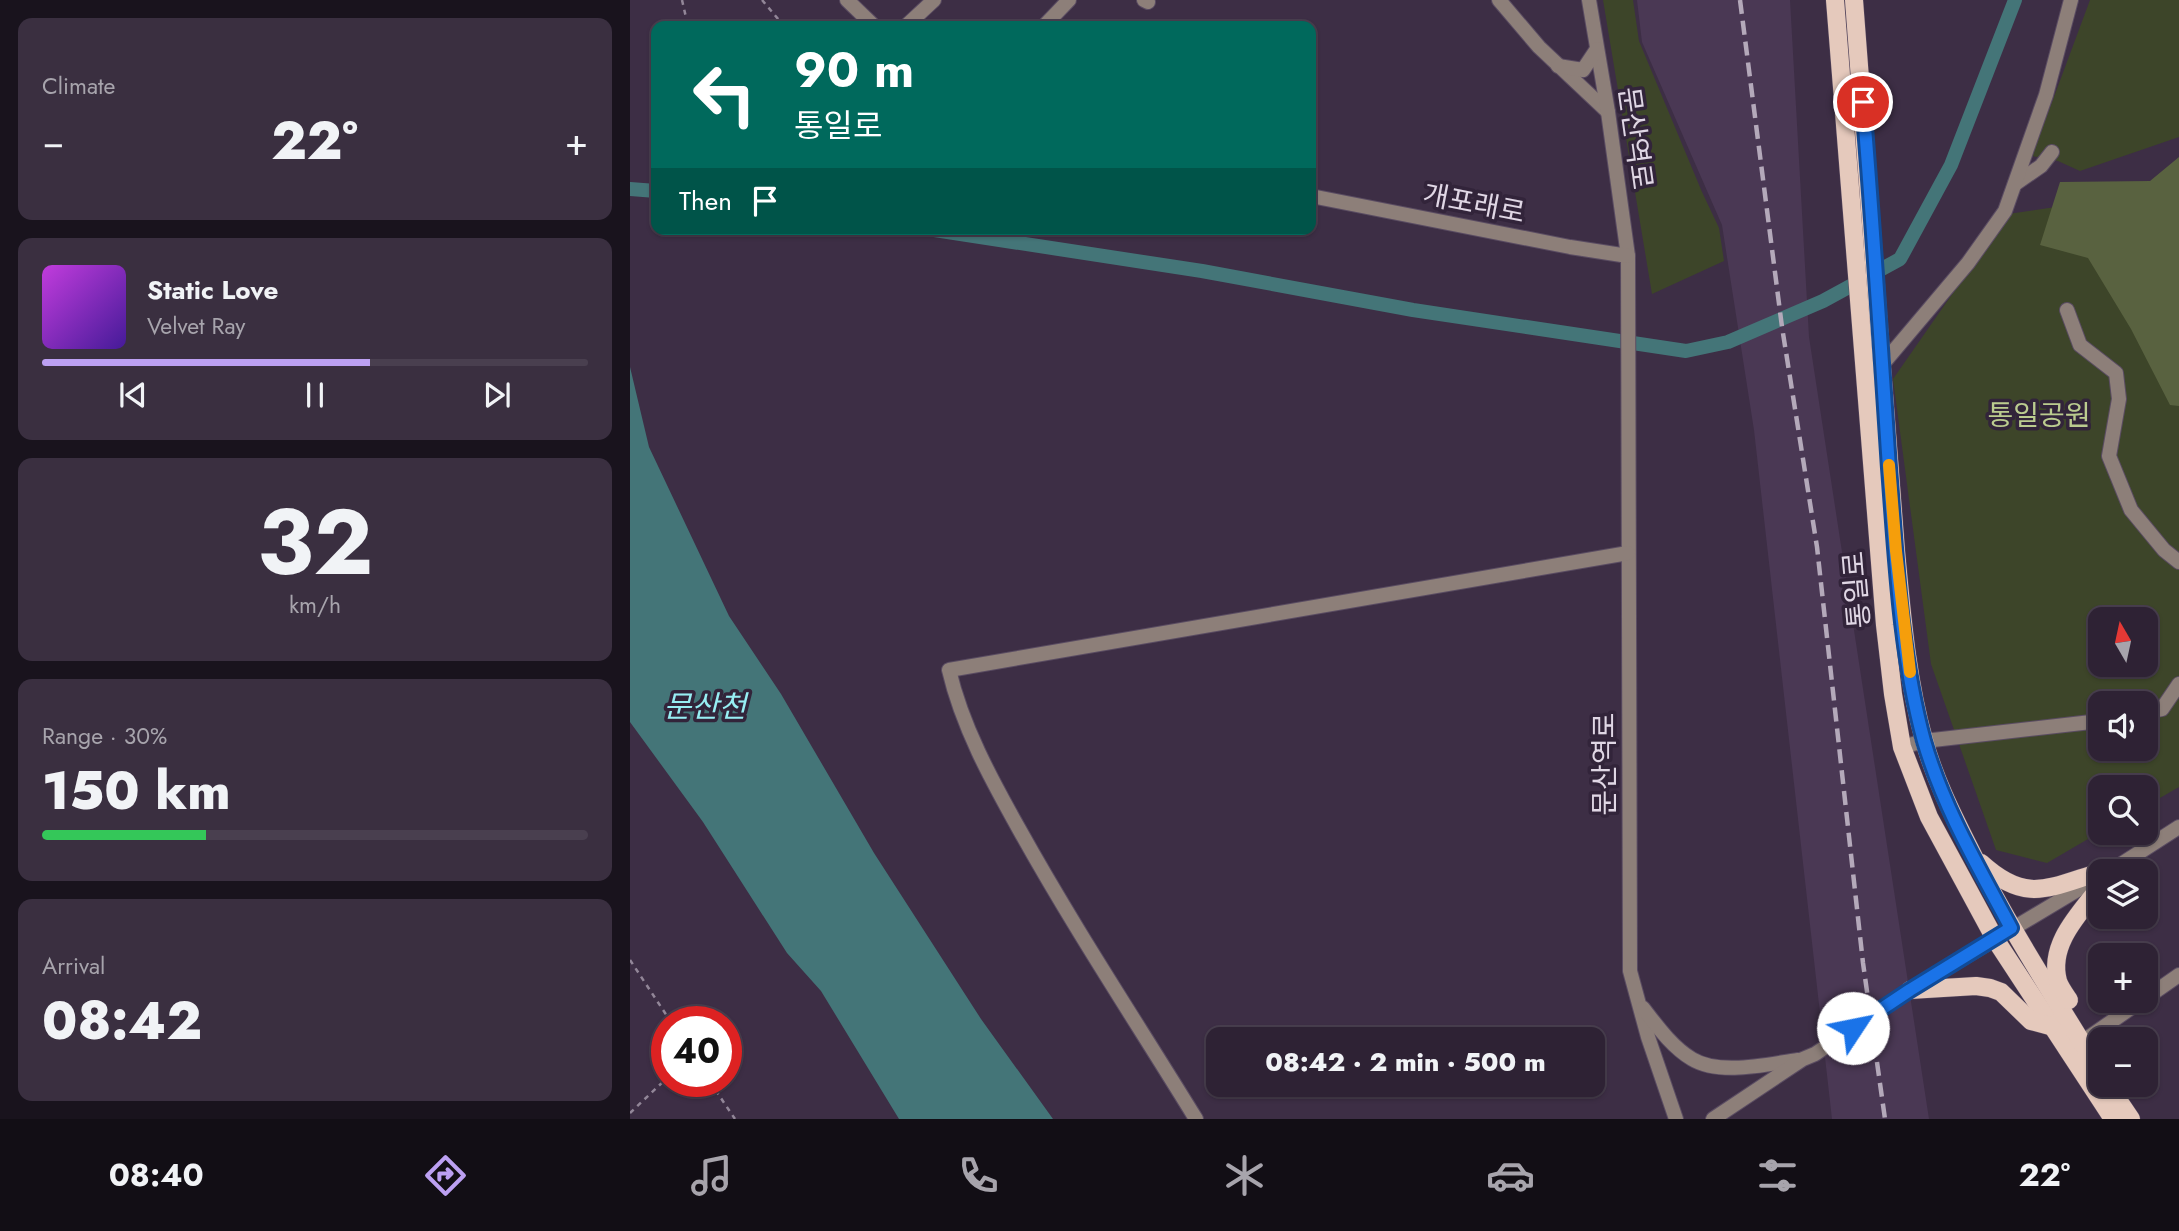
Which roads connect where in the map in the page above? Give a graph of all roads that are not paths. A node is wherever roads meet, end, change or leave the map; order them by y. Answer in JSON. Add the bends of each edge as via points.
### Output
{"nodes":[{"id":1,"x":846,"y":0,"type":"edge"},
{"id":2,"x":934,"y":0,"type":"edge"},
{"id":3,"x":1069,"y":0,"type":"edge"},
{"id":4,"x":1499,"y":0,"type":"edge"},
{"id":5,"x":1589,"y":0,"type":"edge"},
{"id":6,"x":1835,"y":0,"type":"edge"},
{"id":7,"x":1854,"y":0,"type":"edge"},
{"id":8,"x":2071,"y":0,"type":"edge"},
{"id":9,"x":869,"y":21,"type":"edge"},
{"id":10,"x":914,"y":21,"type":"edge"},
{"id":11,"x":1049,"y":21,"type":"edge"},
{"id":12,"x":1597,"y":50,"type":"junction"},
{"id":13,"x":1558,"y":66,"type":"junction"},
{"id":14,"x":1608,"y":112,"type":"junction"},
{"id":15,"x":2052,"y":152,"type":"dead end"},
{"id":16,"x":2015,"y":184,"type":"junction"},
{"id":17,"x":1316,"y":197,"type":"edge"},
{"id":18,"x":1628,"y":256,"type":"junction"},
{"id":19,"x":2067,"y":310,"type":"dead end"},
{"id":20,"x":1882,"y":375,"type":"junction"},
{"id":21,"x":1628,"y":553,"type":"junction"},
{"id":22,"x":2179,"y":562,"type":"edge"},
{"id":23,"x":2179,"y":684,"type":"edge"},
{"id":24,"x":2158,"y":710,"type":"edge"},
{"id":25,"x":2088,"y":722,"type":"edge"},
{"id":26,"x":1924,"y":741,"type":"junction"},
{"id":27,"x":1902,"y":747,"type":"junction"},
{"id":28,"x":2179,"y":827,"type":"edge"},
{"id":29,"x":1973,"y":856,"type":"junction"},
{"id":30,"x":2128,"y":859,"type":"edge"},
{"id":31,"x":2088,"y":877,"type":"edge"},
{"id":32,"x":2088,"y":883,"type":"edge"},
{"id":33,"x":2088,"y":902,"type":"edge"},
{"id":34,"x":2011,"y":928,"type":"junction"},
{"id":35,"x":1994,"y":939,"type":"junction"},
{"id":36,"x":2179,"y":975,"type":"edge"},
{"id":37,"x":1910,"y":990,"type":"junction"},
{"id":38,"x":2158,"y":990,"type":"edge"},
{"id":39,"x":1639,"y":1003,"type":"junction"},
{"id":40,"x":2122,"y":1013,"type":"edge"},
{"id":41,"x":2050,"y":1026,"type":"junction"},
{"id":42,"x":2080,"y":1039,"type":"junction"},
{"id":43,"x":2088,"y":1052,"type":"edge"},
{"id":44,"x":1803,"y":1059,"type":"junction"},
{"id":45,"x":2116,"y":1097,"type":"edge"},
{"id":46,"x":1196,"y":1119,"type":"edge"},
{"id":47,"x":1676,"y":1119,"type":"edge"},
{"id":48,"x":1713,"y":1119,"type":"edge"},
{"id":49,"x":2113,"y":1119,"type":"edge"},
{"id":50,"x":2131,"y":1119,"type":"edge"}],
"edges":[{"from":1,"to":9,"type":"street"},
{"from":2,"to":10,"type":"street"},
{"from":3,"to":11,"type":"street"},
{"from":4,"to":13,"type":"street"},
{"from":5,"to":12,"type":"street","name":"문산역로"},
{"from":6,"to":27,"type":"main road","name":"통일로","via":[[1885,625]]},
{"from":7,"to":20,"type":"main road","name":"통일로"},
{"from":8,"to":16,"type":"street","via":[[2046,95]]},
{"from":12,"to":13,"type":"street","via":[[1583,70]]},
{"from":12,"to":14,"type":"street","name":"문산역로"},
{"from":13,"to":14,"type":"street"},
{"from":14,"to":18,"type":"street","name":"문산역로"},
{"from":15,"to":16,"type":"street"},
{"from":16,"to":20,"type":"street","via":[[2005,211]]},
{"from":17,"to":18,"type":"street","name":"개포래로"},
{"from":18,"to":21,"type":"street","name":"문산역로"},
{"from":19,"to":22,"type":"street","via":[[2080,345],[2116,373],[2119,399],[2109,456],[2132,510]]},
{"from":20,"to":26,"type":"main road","name":"통일로","via":[[1904,637]]},
{"from":21,"to":39,"type":"street","name":"문산역로","via":[[1630,971]]},
{"from":21,"to":46,"type":"street","via":[[948,670],[968,727],[1007,807]]},
{"from":23,"to":24,"type":"street"},
{"from":25,"to":26,"type":"street"},
{"from":26,"to":27,"type":"street"},
{"from":26,"to":29,"type":"main road","name":"통일로"},
{"from":27,"to":35,"type":"main road","name":"통일로","via":[[1929,817]]},
{"from":28,"to":30,"type":"street"},
{"from":29,"to":31,"type":"main road","via":[[2015,888],[2053,887]]},
{"from":29,"to":34,"type":"main road","name":"통일로"},
{"from":32,"to":34,"type":"street"},
{"from":33,"to":42,"type":"main road","via":[[2060,944],[2057,966],[2058,981],[2078,1016]]},
{"from":34,"to":35,"type":"street"},
{"from":34,"to":42,"type":"main road","name":"통일로"},
{"from":35,"to":37,"type":"street"},
{"from":35,"to":41,"type":"main road","name":"통일로"},
{"from":36,"to":38,"type":"street"},
{"from":37,"to":41,"type":"main road","via":[[1990,988],[2001,992],[2031,1021]]},
{"from":37,"to":44,"type":"street"},
{"from":39,"to":44,"type":"street","via":[[1693,1060],[1726,1068]]},
{"from":39,"to":47,"type":"street","name":"문산역로"},
{"from":40,"to":42,"type":"street"},
{"from":41,"to":49,"type":"main road","name":"통일로"},
{"from":42,"to":43,"type":"main road","name":"통일로"},
{"from":44,"to":48,"type":"street"},
{"from":45,"to":50,"type":"main road"}]}
